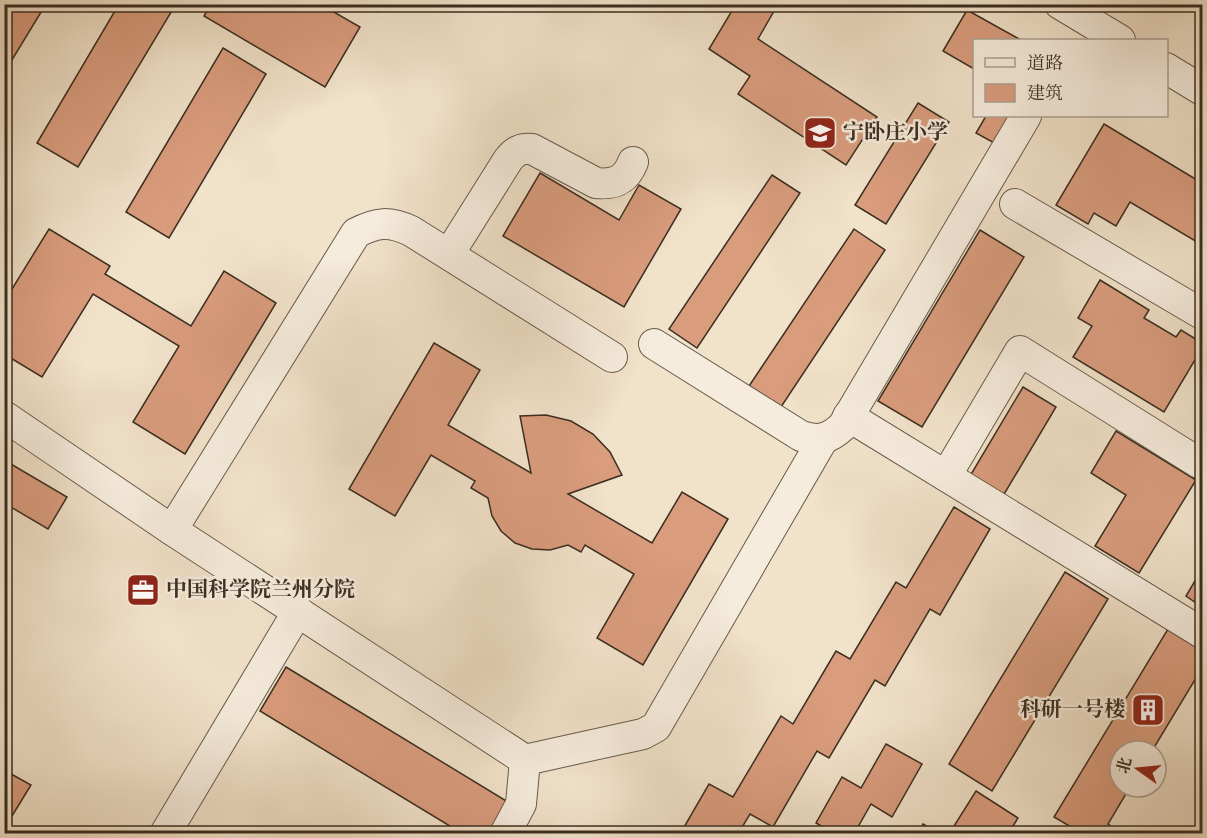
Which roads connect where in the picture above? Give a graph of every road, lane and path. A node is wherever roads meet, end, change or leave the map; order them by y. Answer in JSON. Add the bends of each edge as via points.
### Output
{"nodes":[{"id":1,"x":1071,"y":21,"type":"edge"},
{"id":2,"x":1117,"y":39,"type":"edge"},
{"id":3,"x":1168,"y":69,"type":"edge"},
{"id":4,"x":1203,"y":90,"type":"edge"},
{"id":5,"x":1025,"y":117,"type":"edge"},
{"id":6,"x":633,"y":162,"type":"dead end"},
{"id":7,"x":1015,"y":204,"type":"dead end"},
{"id":8,"x":449,"y":254,"type":"junction"},
{"id":9,"x":1203,"y":314,"type":"edge"},
{"id":10,"x":654,"y":344,"type":"dead end"},
{"id":11,"x":612,"y":357,"type":"dead end"},
{"id":12,"x":4,"y":416,"type":"edge"},
{"id":13,"x":848,"y":416,"type":"junction"},
{"id":14,"x":823,"y":439,"type":"junction"},
{"id":15,"x":1203,"y":457,"type":"edge"},
{"id":16,"x":946,"y":476,"type":"junction"},
{"id":17,"x":172,"y":530,"type":"junction"},
{"id":18,"x":298,"y":611,"type":"junction"},
{"id":19,"x":1203,"y":633,"type":"edge"},
{"id":20,"x":525,"y":760,"type":"junction"},
{"id":21,"x":165,"y":834,"type":"edge"},
{"id":22,"x":505,"y":834,"type":"edge"}],
"edges":[{"from":1,"to":2,"type":"street"},
{"from":3,"to":4,"type":"street"},
{"from":5,"to":13,"type":"street"},
{"from":6,"to":8,"type":"street","via":[[623,178],[596,183],[532,149],[518,150]]},
{"from":7,"to":9,"type":"street"},
{"from":8,"to":11,"type":"street"},
{"from":8,"to":17,"type":"street","via":[[398,225],[384,223],[356,233]]},
{"from":10,"to":14,"type":"street","via":[[801,436]]},
{"from":12,"to":17,"type":"street"},
{"from":13,"to":14,"type":"street","via":[[843,426]]},
{"from":13,"to":16,"type":"street"},
{"from":14,"to":20,"type":"street","via":[[656,728]]},
{"from":15,"to":16,"type":"street","via":[[1199,463],[1020,351]]},
{"from":16,"to":19,"type":"street"},
{"from":17,"to":18,"type":"street"},
{"from":18,"to":20,"type":"street"},
{"from":18,"to":21,"type":"street"},
{"from":20,"to":22,"type":"street","via":[[521,804]]}]}
